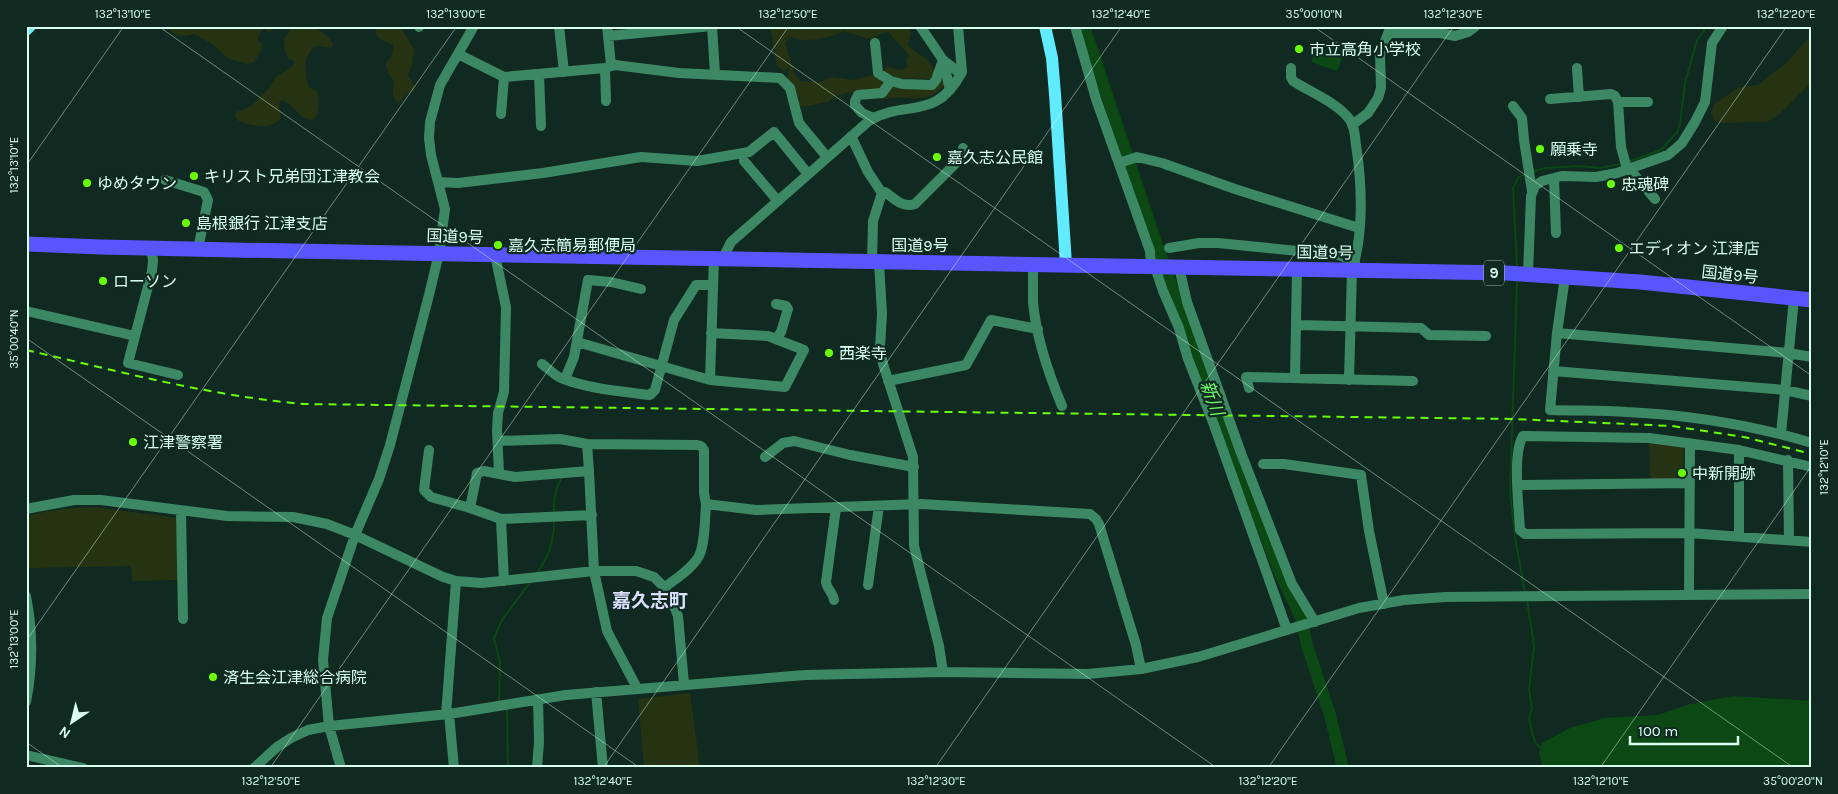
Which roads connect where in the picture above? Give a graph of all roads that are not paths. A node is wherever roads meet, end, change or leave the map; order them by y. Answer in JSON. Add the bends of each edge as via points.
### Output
{"nodes":[{"id":1,"x":30,"y":26,"type":"edge"},
{"id":2,"x":474,"y":26,"type":"edge"},
{"id":3,"x":559,"y":26,"type":"edge"},
{"id":4,"x":712,"y":26,"type":"edge"},
{"id":5,"x":920,"y":26,"type":"edge"},
{"id":6,"x":958,"y":26,"type":"edge"},
{"id":7,"x":1045,"y":26,"type":"edge"},
{"id":8,"x":1075,"y":26,"type":"edge"},
{"id":9,"x":1476,"y":26,"type":"edge"},
{"id":10,"x":1723,"y":26,"type":"edge"},
{"id":11,"x":26,"y":30,"type":"edge"},
{"id":12,"x":1391,"y":30,"type":"edge"},
{"id":13,"x":607,"y":31,"type":"edge"},
{"id":14,"x":875,"y":43,"type":"dead end"},
{"id":15,"x":458,"y":54,"type":"junction"},
{"id":16,"x":943,"y":60,"type":"junction"},
{"id":17,"x":608,"y":66,"type":"junction"},
{"id":18,"x":1291,"y":68,"type":"dead end"},
{"id":19,"x":1577,"y":68,"type":"dead end"},
{"id":20,"x":564,"y":72,"type":"junction"},
{"id":21,"x":539,"y":74,"type":"junction"},
{"id":22,"x":715,"y":74,"type":"junction"},
{"id":23,"x":962,"y":74,"type":"junction"},
{"id":24,"x":504,"y":78,"type":"junction"},
{"id":25,"x":891,"y":82,"type":"junction"},
{"id":26,"x":950,"y":90,"type":"junction"},
{"id":27,"x":1579,"y":97,"type":"junction"},
{"id":28,"x":1550,"y":99,"type":"dead end"},
{"id":29,"x":606,"y":100,"type":"dead end"},
{"id":30,"x":1618,"y":102,"type":"junction"},
{"id":31,"x":1648,"y":102,"type":"dead end"},
{"id":32,"x":1514,"y":106,"type":"dead end"},
{"id":33,"x":501,"y":114,"type":"dead end"},
{"id":34,"x":874,"y":118,"type":"junction"},
{"id":35,"x":1352,"y":125,"type":"junction"},
{"id":36,"x":541,"y":126,"type":"dead end"},
{"id":37,"x":851,"y":136,"type":"junction"},
{"id":38,"x":964,"y":148,"type":"dead end"},
{"id":39,"x":827,"y":157,"type":"junction"},
{"id":40,"x":744,"y":161,"type":"dead end"},
{"id":41,"x":1120,"y":162,"type":"junction"},
{"id":42,"x":1627,"y":165,"type":"junction"},
{"id":43,"x":808,"y":174,"type":"junction"},
{"id":44,"x":1554,"y":178,"type":"junction"},
{"id":45,"x":164,"y":180,"type":"dead end"},
{"id":46,"x":438,"y":182,"type":"junction"},
{"id":47,"x":1532,"y":191,"type":"junction"},
{"id":48,"x":882,"y":193,"type":"junction"},
{"id":49,"x":1655,"y":199,"type":"dead end"},
{"id":50,"x":778,"y":201,"type":"junction"},
{"id":51,"x":1359,"y":228,"type":"junction"},
{"id":52,"x":1556,"y":233,"type":"dead end"},
{"id":53,"x":26,"y":244,"type":"edge"},
{"id":54,"x":152,"y":248,"type":"junction"},
{"id":55,"x":1169,"y":248,"type":"dead end"},
{"id":56,"x":198,"y":249,"type":"junction"},
{"id":57,"x":439,"y":253,"type":"junction"},
{"id":58,"x":495,"y":255,"type":"junction"},
{"id":59,"x":719,"y":258,"type":"junction"},
{"id":60,"x":876,"y":262,"type":"junction"},
{"id":61,"x":1033,"y":264,"type":"junction"},
{"id":62,"x":1066,"y":264,"type":"junction"},
{"id":63,"x":1353,"y":266,"type":"junction"},
{"id":64,"x":1154,"y":267,"type":"junction"},
{"id":65,"x":1177,"y":267,"type":"junction"},
{"id":66,"x":1297,"y":269,"type":"junction"},
{"id":67,"x":1528,"y":274,"type":"junction"},
{"id":68,"x":1565,"y":278,"type":"junction"},
{"id":69,"x":713,"y":285,"type":"junction"},
{"id":70,"x":641,"y":289,"type":"dead end"},
{"id":71,"x":1794,"y":298,"type":"junction"},
{"id":72,"x":1812,"y":300,"type":"edge"},
{"id":73,"x":776,"y":304,"type":"dead end"},
{"id":74,"x":26,"y":311,"type":"edge"},
{"id":75,"x":1297,"y":325,"type":"junction"},
{"id":76,"x":1350,"y":326,"type":"junction"},
{"id":77,"x":1038,"y":329,"type":"junction"},
{"id":78,"x":711,"y":332,"type":"junction"},
{"id":79,"x":1557,"y":333,"type":"junction"},
{"id":80,"x":135,"y":336,"type":"junction"},
{"id":81,"x":1486,"y":336,"type":"dead end"},
{"id":82,"x":776,"y":339,"type":"junction"},
{"id":83,"x":577,"y":342,"type":"junction"},
{"id":84,"x":1788,"y":352,"type":"junction"},
{"id":85,"x":1812,"y":357,"type":"edge"},
{"id":86,"x":542,"y":364,"type":"dead end"},
{"id":87,"x":661,"y":366,"type":"junction"},
{"id":88,"x":1553,"y":372,"type":"junction"},
{"id":89,"x":178,"y":375,"type":"dead end"},
{"id":90,"x":1295,"y":378,"type":"junction"},
{"id":91,"x":565,"y":379,"type":"junction"},
{"id":92,"x":710,"y":380,"type":"junction"},
{"id":93,"x":1349,"y":380,"type":"junction"},
{"id":94,"x":888,"y":381,"type":"junction"},
{"id":95,"x":1413,"y":381,"type":"dead end"},
{"id":96,"x":1249,"y":388,"type":"dead end"},
{"id":97,"x":1785,"y":390,"type":"junction"},
{"id":98,"x":1812,"y":396,"type":"edge"},
{"id":99,"x":1062,"y":406,"type":"dead end"},
{"id":100,"x":1780,"y":434,"type":"junction"},
{"id":101,"x":498,"y":441,"type":"junction"},
{"id":102,"x":1690,"y":442,"type":"junction"},
{"id":103,"x":1812,"y":442,"type":"edge"},
{"id":104,"x":588,"y":444,"type":"junction"},
{"id":105,"x":429,"y":450,"type":"dead end"},
{"id":106,"x":1739,"y":450,"type":"junction"},
{"id":107,"x":765,"y":456,"type":"dead end"},
{"id":108,"x":1788,"y":460,"type":"junction"},
{"id":109,"x":1263,"y":464,"type":"dead end"},
{"id":110,"x":914,"y":467,"type":"junction"},
{"id":111,"x":1812,"y":467,"type":"edge"},
{"id":112,"x":589,"y":471,"type":"junction"},
{"id":113,"x":498,"y":474,"type":"junction"},
{"id":114,"x":1690,"y":484,"type":"junction"},
{"id":115,"x":1518,"y":485,"type":"junction"},
{"id":116,"x":706,"y":504,"type":"junction"},
{"id":117,"x":879,"y":506,"type":"junction"},
{"id":118,"x":913,"y":506,"type":"junction"},
{"id":119,"x":470,"y":508,"type":"junction"},
{"id":120,"x":836,"y":508,"type":"junction"},
{"id":121,"x":26,"y":509,"type":"edge"},
{"id":122,"x":181,"y":511,"type":"junction"},
{"id":123,"x":592,"y":515,"type":"junction"},
{"id":124,"x":501,"y":519,"type":"junction"},
{"id":125,"x":1689,"y":533,"type":"junction"},
{"id":126,"x":355,"y":535,"type":"junction"},
{"id":127,"x":1739,"y":537,"type":"junction"},
{"id":128,"x":1789,"y":540,"type":"junction"},
{"id":129,"x":1812,"y":542,"type":"edge"},
{"id":130,"x":594,"y":571,"type":"junction"},
{"id":131,"x":456,"y":581,"type":"junction"},
{"id":132,"x":504,"y":581,"type":"junction"},
{"id":133,"x":868,"y":585,"type":"dead end"},
{"id":134,"x":664,"y":588,"type":"junction"},
{"id":135,"x":1812,"y":594,"type":"edge"},
{"id":136,"x":1689,"y":595,"type":"junction"},
{"id":137,"x":26,"y":596,"type":"edge"},
{"id":138,"x":834,"y":600,"type":"dead end"},
{"id":139,"x":1384,"y":604,"type":"junction"},
{"id":140,"x":183,"y":619,"type":"dead end"},
{"id":141,"x":1313,"y":622,"type":"junction"},
{"id":142,"x":1290,"y":629,"type":"junction"},
{"id":143,"x":1141,"y":669,"type":"junction"},
{"id":144,"x":943,"y":672,"type":"junction"},
{"id":145,"x":684,"y":684,"type":"junction"},
{"id":146,"x":637,"y":688,"type":"junction"},
{"id":147,"x":596,"y":692,"type":"junction"},
{"id":148,"x":538,"y":699,"type":"junction"},
{"id":149,"x":26,"y":702,"type":"edge"},
{"id":150,"x":448,"y":715,"type":"junction"},
{"id":151,"x":329,"y":726,"type":"junction"},
{"id":152,"x":26,"y":755,"type":"edge"},
{"id":153,"x":83,"y":768,"type":"edge"},
{"id":154,"x":254,"y":768,"type":"edge"},
{"id":155,"x":341,"y":768,"type":"edge"},
{"id":156,"x":454,"y":768,"type":"edge"},
{"id":157,"x":536,"y":768,"type":"edge"},
{"id":158,"x":603,"y":768,"type":"edge"}],
"edges":[{"from":1,"to":11,"type":"main road"},
{"from":2,"to":15,"type":"street"},
{"from":3,"to":20,"type":"street"},
{"from":4,"to":13,"type":"street"},
{"from":4,"to":22,"type":"street"},
{"from":5,"to":16,"type":"street"},
{"from":6,"to":23,"type":"street"},
{"from":7,"to":62,"type":"main road","via":[[1052,58]]},
{"from":8,"to":41,"type":"street","via":[[1096,99]]},
{"from":9,"to":12,"type":"street","via":[[1455,36]]},
{"from":10,"to":42,"type":"street","via":[[1712,42],[1705,102],[1682,143],[1668,156]]},
{"from":12,"to":35,"type":"street","via":[[1380,54],[1381,88],[1378,98],[1368,113]]},
{"from":13,"to":17,"type":"street"},
{"from":14,"to":25,"type":"street","via":[[878,73]]},
{"from":15,"to":24,"type":"street"},
{"from":15,"to":46,"type":"street","via":[[440,85],[430,122],[429,138]]},
{"from":16,"to":23,"type":"street"},
{"from":16,"to":25,"type":"street","via":[[932,85]]},
{"from":16,"to":26,"type":"street"},
{"from":17,"to":20,"type":"street"},
{"from":17,"to":22,"type":"street"},
{"from":17,"to":29,"type":"street"},
{"from":18,"to":35,"type":"street","via":[[1293,81],[1339,110]]},
{"from":19,"to":27,"type":"street"},
{"from":20,"to":21,"type":"street"},
{"from":21,"to":24,"type":"street"},
{"from":21,"to":36,"type":"street"},
{"from":22,"to":39,"type":"street","via":[[782,79],[790,88],[799,122]]},
{"from":23,"to":26,"type":"street"},
{"from":24,"to":33,"type":"street"},
{"from":25,"to":34,"type":"street","via":[[882,93],[858,95],[856,98],[858,109]]},
{"from":26,"to":34,"type":"street","via":[[929,105],[880,114]]},
{"from":27,"to":28,"type":"street"},
{"from":27,"to":30,"type":"street","via":[[1611,94]]},
{"from":30,"to":31,"type":"street"},
{"from":30,"to":42,"type":"street","via":[[1621,147]]},
{"from":32,"to":47,"type":"street","via":[[1522,118]]},
{"from":34,"to":37,"type":"street"},
{"from":35,"to":51,"type":"street","via":[[1361,176]]},
{"from":37,"to":39,"type":"street"},
{"from":37,"to":48,"type":"street"},
{"from":38,"to":48,"type":"street","via":[[964,155],[915,204],[907,206]]},
{"from":39,"to":43,"type":"street"},
{"from":40,"to":50,"type":"street"},
{"from":41,"to":51,"type":"street","via":[[1135,157],[1162,163]]},
{"from":41,"to":64,"type":"street"},
{"from":42,"to":44,"type":"street","via":[[1596,177]]},
{"from":42,"to":49,"type":"street"},
{"from":43,"to":46,"type":"street","via":[[774,132],[749,152],[697,161],[641,157],[543,173],[458,183]]},
{"from":43,"to":50,"type":"street"},
{"from":44,"to":47,"type":"street","via":[[1536,184]]},
{"from":44,"to":52,"type":"street"},
{"from":45,"to":56,"type":"street","via":[[204,192],[208,200]]},
{"from":46,"to":57,"type":"street","via":[[445,209]]},
{"from":47,"to":67,"type":"street"},
{"from":48,"to":60,"type":"street","via":[[873,221]]},
{"from":50,"to":59,"type":"street","via":[[731,242]]},
{"from":51,"to":63,"type":"street"},
{"from":53,"to":54,"type":"highway","name":"国道9号","number":"9"},
{"from":54,"to":56,"type":"highway","name":"国道9号","number":"9"},
{"from":54,"to":80,"type":"street","via":[[152,270]]},
{"from":55,"to":63,"type":"street","via":[[1218,243],[1339,255]]},
{"from":56,"to":57,"type":"highway","name":"国道9号","number":"9"},
{"from":57,"to":58,"type":"highway","name":"国道9号","number":"9"},
{"from":57,"to":126,"type":"street","via":[[390,445]]},
{"from":58,"to":59,"type":"highway","name":"国道9号","number":"9"},
{"from":58,"to":101,"type":"street","via":[[506,307],[504,392],[498,413]]},
{"from":59,"to":60,"type":"highway","name":"国道9号","number":"9"},
{"from":59,"to":69,"type":"street"},
{"from":60,"to":61,"type":"highway","name":"国道9号","number":"9"},
{"from":60,"to":94,"type":"street","via":[[882,314],[880,346]]},
{"from":61,"to":62,"type":"highway","name":"国道9号","number":"9"},
{"from":61,"to":77,"type":"street"},
{"from":62,"to":64,"type":"highway","name":"国道9号","number":"9"},
{"from":63,"to":66,"type":"highway","name":"国道9号","number":"9"},
{"from":63,"to":67,"type":"highway","name":"国道9号","number":"9"},
{"from":63,"to":76,"type":"street"},
{"from":64,"to":65,"type":"highway","name":"国道9号","number":"9"},
{"from":64,"to":142,"type":"street"},
{"from":65,"to":66,"type":"highway","name":"国道9号","number":"9"},
{"from":65,"to":141,"type":"street","via":[[1241,453],[1292,584]]},
{"from":66,"to":75,"type":"street"},
{"from":67,"to":68,"type":"highway","name":"国道9号","number":"9"},
{"from":68,"to":71,"type":"highway","name":"国道9号","number":"9","via":[[1640,282]]},
{"from":68,"to":79,"type":"street"},
{"from":69,"to":78,"type":"street"},
{"from":69,"to":87,"type":"street","via":[[696,285],[674,320]]},
{"from":70,"to":83,"type":"street","via":[[588,280]]},
{"from":71,"to":72,"type":"highway","name":"国道9号","number":"9"},
{"from":71,"to":84,"type":"street"},
{"from":73,"to":82,"type":"street","via":[[788,309]]},
{"from":74,"to":80,"type":"street"},
{"from":75,"to":76,"type":"street"},
{"from":75,"to":90,"type":"street"},
{"from":76,"to":81,"type":"street","via":[[1421,328],[1429,335]]},
{"from":76,"to":93,"type":"street"},
{"from":77,"to":94,"type":"street","via":[[991,320],[966,365]]},
{"from":77,"to":99,"type":"street"},
{"from":78,"to":82,"type":"street"},
{"from":78,"to":92,"type":"street"},
{"from":79,"to":84,"type":"street"},
{"from":79,"to":88,"type":"street"},
{"from":80,"to":89,"type":"street","via":[[128,363]]},
{"from":82,"to":92,"type":"street","via":[[804,350],[785,388]]},
{"from":83,"to":87,"type":"street"},
{"from":83,"to":91,"type":"street"},
{"from":84,"to":85,"type":"street"},
{"from":84,"to":97,"type":"street"},
{"from":86,"to":91,"type":"street"},
{"from":87,"to":91,"type":"street","via":[[655,390],[650,395],[596,388]]},
{"from":87,"to":92,"type":"street"},
{"from":88,"to":97,"type":"street"},
{"from":88,"to":100,"type":"street","via":[[1550,410],[1693,418]]},
{"from":90,"to":93,"type":"street"},
{"from":90,"to":96,"type":"street","via":[[1246,377]]},
{"from":93,"to":95,"type":"street"},
{"from":94,"to":110,"type":"street"},
{"from":97,"to":98,"type":"street"},
{"from":97,"to":100,"type":"street"},
{"from":100,"to":103,"type":"street"},
{"from":101,"to":104,"type":"street","via":[[560,440]]},
{"from":101,"to":113,"type":"street"},
{"from":102,"to":106,"type":"street"},
{"from":102,"to":114,"type":"street"},
{"from":102,"to":115,"type":"street","via":[[1649,438],[1523,436],[1519,442]]},
{"from":104,"to":112,"type":"street"},
{"from":104,"to":116,"type":"street","via":[[702,446]]},
{"from":105,"to":119,"type":"street","via":[[424,490],[431,497]]},
{"from":106,"to":108,"type":"street"},
{"from":106,"to":127,"type":"street"},
{"from":107,"to":110,"type":"street","via":[[783,443],[794,441]]},
{"from":108,"to":111,"type":"street"},
{"from":108,"to":128,"type":"street"},
{"from":109,"to":139,"type":"street","via":[[1361,475]]},
{"from":110,"to":118,"type":"street"},
{"from":112,"to":113,"type":"street","via":[[515,477]]},
{"from":112,"to":123,"type":"street"},
{"from":113,"to":119,"type":"street","via":[[477,473]]},
{"from":114,"to":115,"type":"street"},
{"from":114,"to":125,"type":"street"},
{"from":115,"to":125,"type":"street","via":[[1520,530],[1526,534]]},
{"from":116,"to":120,"type":"street","via":[[756,510]]},
{"from":116,"to":134,"type":"street","via":[[698,557]]},
{"from":117,"to":118,"type":"street"},
{"from":117,"to":120,"type":"street"},
{"from":117,"to":133,"type":"street"},
{"from":118,"to":143,"type":"street","via":[[1080,512],[1096,518]]},
{"from":118,"to":144,"type":"street","via":[[914,546]]},
{"from":119,"to":124,"type":"street"},
{"from":120,"to":138,"type":"street","via":[[826,582]]},
{"from":121,"to":122,"type":"street","via":[[74,500],[101,500]]},
{"from":122,"to":126,"type":"street","via":[[227,516],[293,517],[327,524]]},
{"from":122,"to":140,"type":"street"},
{"from":123,"to":124,"type":"street"},
{"from":123,"to":130,"type":"street"},
{"from":124,"to":132,"type":"street"},
{"from":125,"to":127,"type":"street"},
{"from":125,"to":136,"type":"street"},
{"from":126,"to":131,"type":"street"},
{"from":126,"to":151,"type":"street","via":[[334,595],[325,635],[323,660]]},
{"from":127,"to":128,"type":"street"},
{"from":128,"to":129,"type":"street"},
{"from":130,"to":132,"type":"street"},
{"from":130,"to":134,"type":"street","via":[[636,571],[654,577]]},
{"from":130,"to":146,"type":"street","via":[[607,632]]},
{"from":131,"to":132,"type":"street"},
{"from":131,"to":150,"type":"street"},
{"from":134,"to":145,"type":"street","via":[[678,616]]},
{"from":135,"to":136,"type":"street"},
{"from":136,"to":139,"type":"street","via":[[1436,598]]},
{"from":137,"to":149,"type":"street","via":[[32,664]]},
{"from":139,"to":141,"type":"street"},
{"from":141,"to":142,"type":"street"},
{"from":142,"to":143,"type":"street","via":[[1189,660]]},
{"from":143,"to":144,"type":"street","via":[[1055,675]]},
{"from":144,"to":145,"type":"street","via":[[805,674]]},
{"from":145,"to":146,"type":"street"},
{"from":146,"to":147,"type":"street"},
{"from":147,"to":148,"type":"street"},
{"from":147,"to":158,"type":"street"},
{"from":148,"to":150,"type":"street"},
{"from":148,"to":157,"type":"street"},
{"from":150,"to":151,"type":"street"},
{"from":150,"to":156,"type":"street"},
{"from":151,"to":154,"type":"street","via":[[308,730],[291,738]]},
{"from":151,"to":155,"type":"street"},
{"from":152,"to":153,"type":"street"}]}
